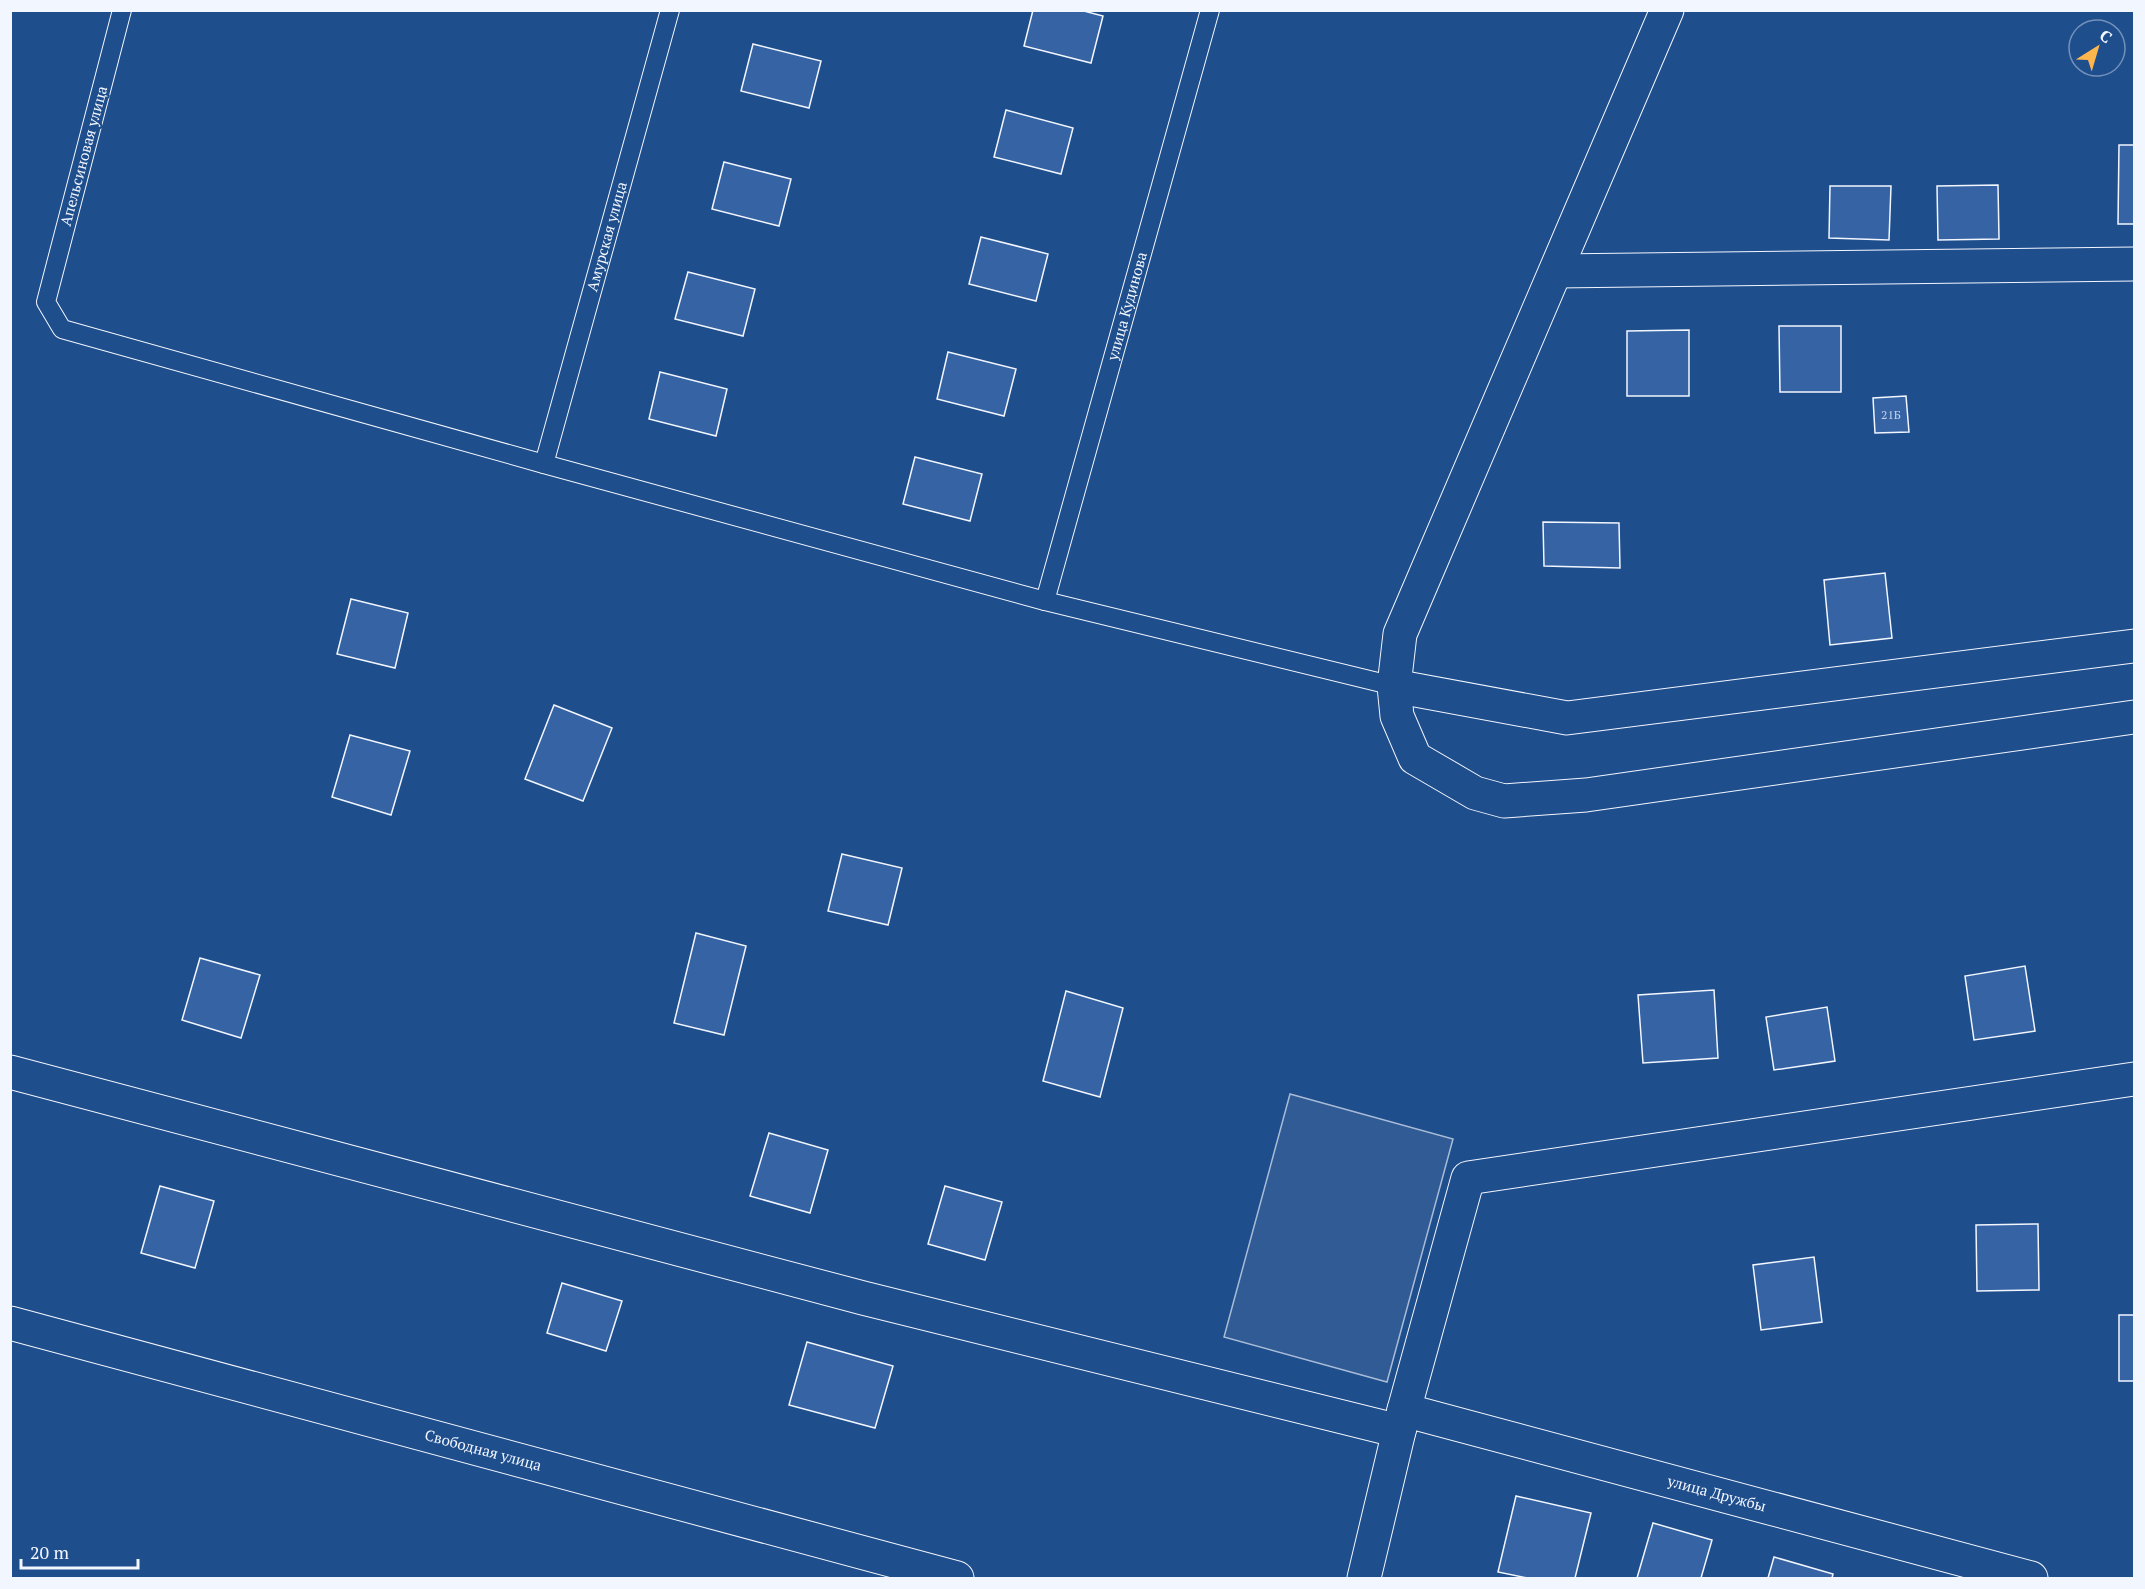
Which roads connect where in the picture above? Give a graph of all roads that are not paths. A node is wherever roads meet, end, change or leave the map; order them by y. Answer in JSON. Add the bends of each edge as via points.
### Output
{"nodes":[{"id":1,"x":122,"y":10,"type":"edge"},
{"id":2,"x":670,"y":10,"type":"edge"},
{"id":3,"x":1210,"y":10,"type":"edge"},
{"id":4,"x":1667,"y":10,"type":"edge"},
{"id":5,"x":2134,"y":264,"type":"edge"},
{"id":6,"x":1556,"y":271,"type":"junction"},
{"id":7,"x":544,"y":464,"type":"junction"},
{"id":8,"x":1045,"y":601,"type":"junction"},
{"id":9,"x":2134,"y":646,"type":"edge"},
{"id":10,"x":1394,"y":686,"type":"junction"},
{"id":11,"x":2134,"y":717,"type":"edge"},
{"id":12,"x":10,"y":1072,"type":"edge"},
{"id":13,"x":2134,"y":1079,"type":"edge"},
{"id":14,"x":10,"y":1323,"type":"edge"},
{"id":15,"x":1402,"y":1420,"type":"junction"},
{"id":16,"x":957,"y":1578,"type":"edge"},
{"id":17,"x":1364,"y":1578,"type":"edge"},
{"id":18,"x":2031,"y":1578,"type":"edge"}],
"edges":[{"from":1,"to":7,"type":"lane","name":"Апельсиновая улица","via":[[46,302],[62,328]]},
{"from":2,"to":7,"type":"lane","name":"Амурская улица"},
{"from":3,"to":8,"type":"lane","name":"улица Кудинова"},
{"from":4,"to":6,"type":"street"},
{"from":5,"to":6,"type":"street"},
{"from":6,"to":10,"type":"street","via":[[1400,634]]},
{"from":7,"to":8,"type":"lane"},
{"from":8,"to":10,"type":"lane"},
{"from":9,"to":10,"type":"street","via":[[1567,718]]},
{"from":10,"to":11,"type":"street","via":[[1397,716],[1415,758],[1475,793],[1504,801],[1586,795]]},
{"from":12,"to":15,"type":"street","name":"улица Дружбы","via":[[863,1298]]},
{"from":13,"to":15,"type":"street","via":[[1468,1178]]},
{"from":14,"to":16,"type":"street","name":"Свободная улица"},
{"from":15,"to":17,"type":"street"},
{"from":15,"to":18,"type":"street","name":"улица Дружбы"}]}
